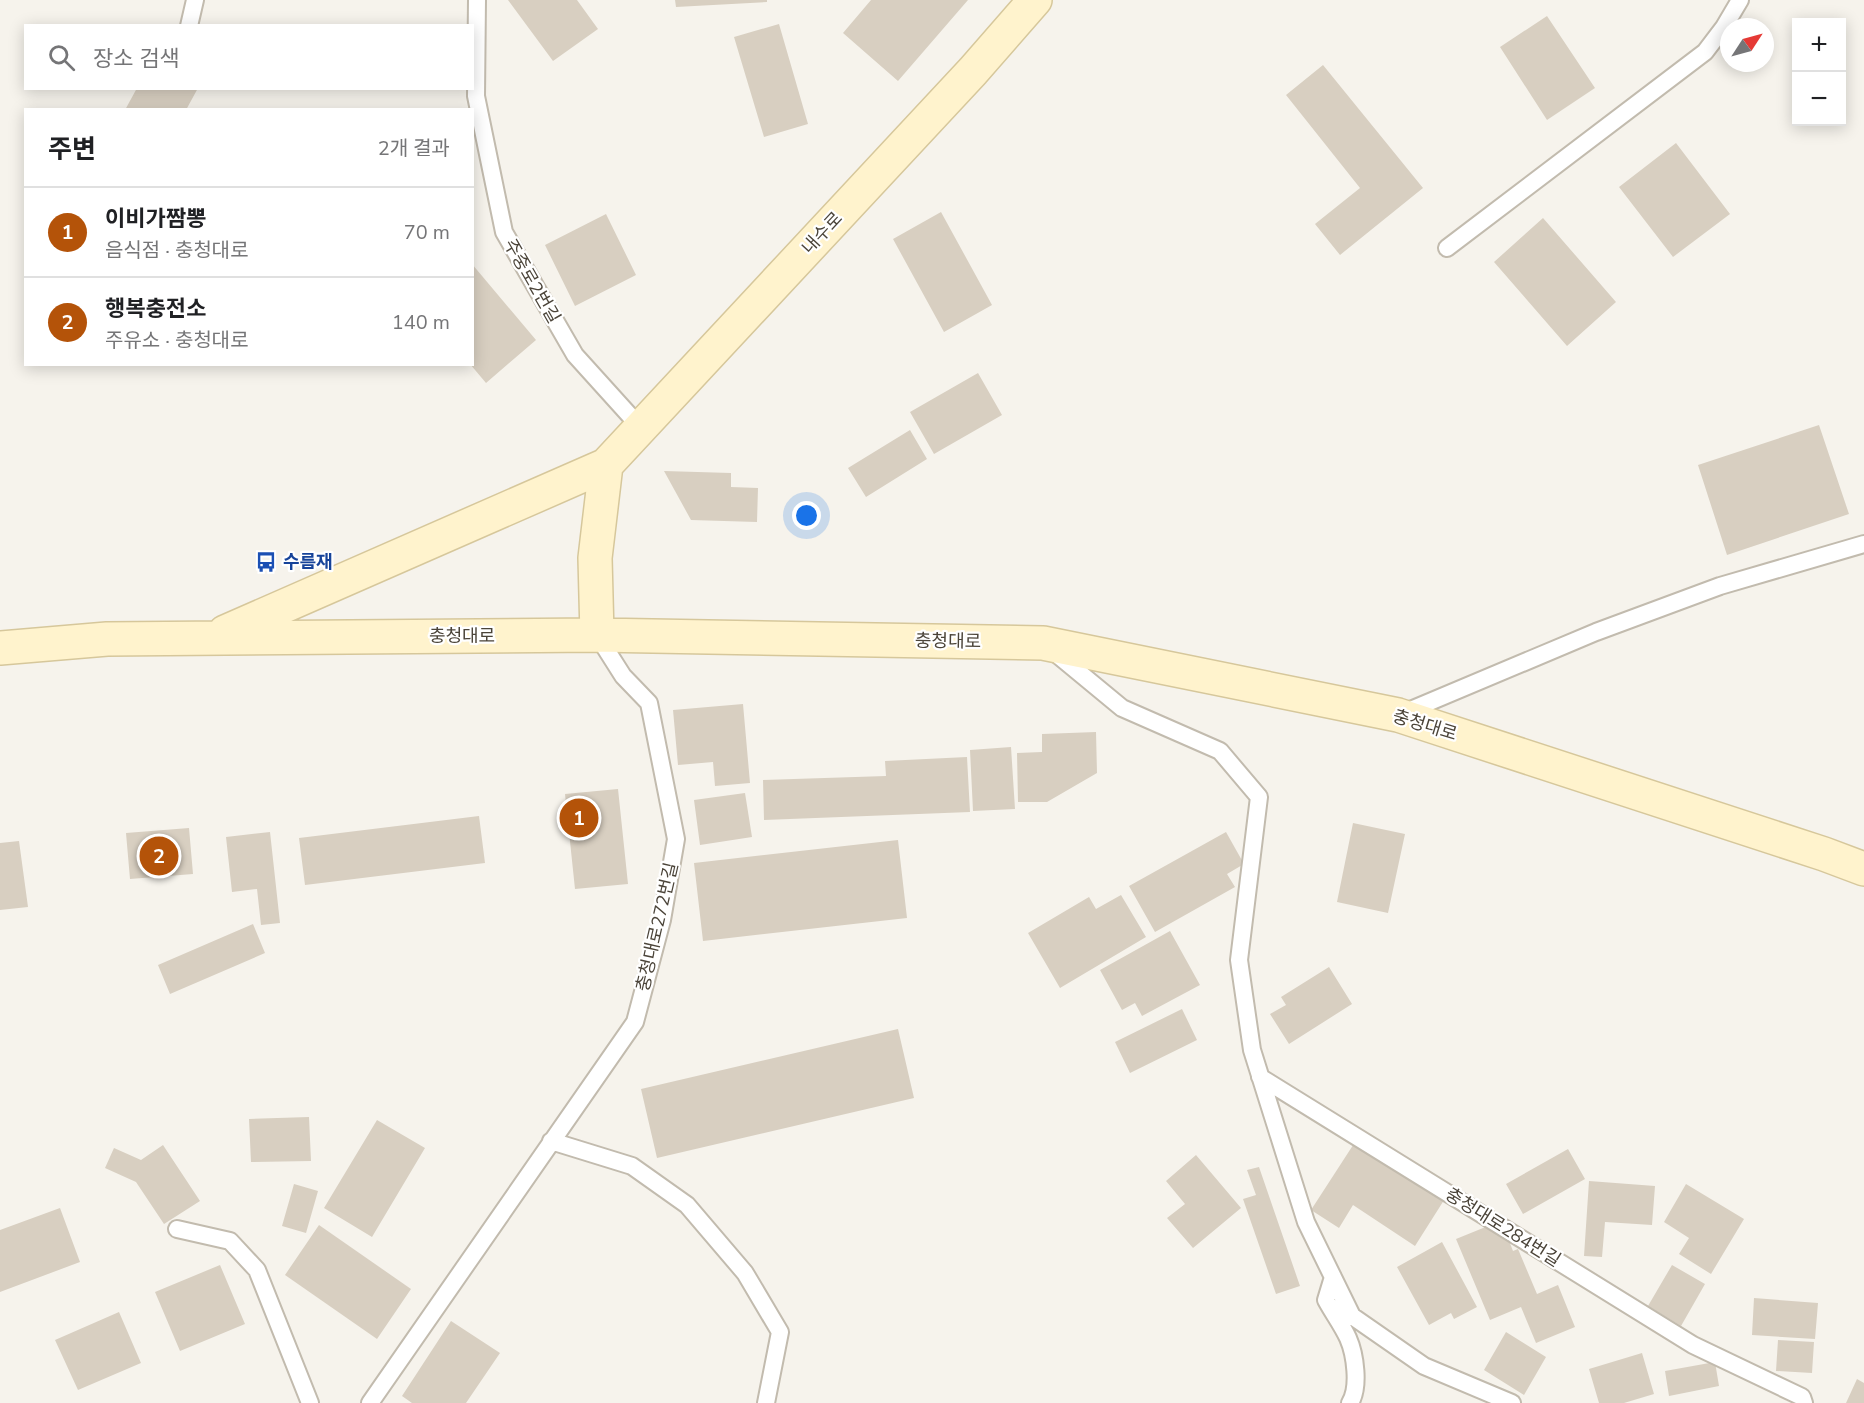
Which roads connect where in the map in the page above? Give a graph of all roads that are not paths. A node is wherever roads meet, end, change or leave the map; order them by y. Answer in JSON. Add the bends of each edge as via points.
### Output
{"nodes":[{"id":1,"x":195,"y":0,"type":"edge"},
{"id":2,"x":477,"y":0,"type":"edge"},
{"id":3,"x":1035,"y":0,"type":"edge"},
{"id":4,"x":1740,"y":0,"type":"edge"},
{"id":5,"x":189,"y":24,"type":"edge"},
{"id":6,"x":1447,"y":248,"type":"dead end"},
{"id":7,"x":641,"y":428,"type":"junction"},
{"id":8,"x":606,"y":465,"type":"junction"},
{"id":9,"x":1864,"y":544,"type":"edge"},
{"id":10,"x":597,"y":635,"type":"junction"},
{"id":11,"x":212,"y":638,"type":"junction"},
{"id":12,"x":1043,"y":643,"type":"junction"},
{"id":13,"x":0,"y":648,"type":"edge"},
{"id":14,"x":1398,"y":716,"type":"junction"},
{"id":15,"x":1864,"y":869,"type":"edge"},
{"id":16,"x":1260,"y":1077,"type":"junction"},
{"id":17,"x":552,"y":1141,"type":"junction"},
{"id":18,"x":177,"y":1229,"type":"dead end"},
{"id":19,"x":1333,"y":1277,"type":"junction"},
{"id":20,"x":310,"y":1403,"type":"edge"},
{"id":21,"x":370,"y":1403,"type":"edge"},
{"id":22,"x":766,"y":1403,"type":"edge"},
{"id":23,"x":1350,"y":1403,"type":"edge"},
{"id":24,"x":1512,"y":1403,"type":"edge"},
{"id":25,"x":1804,"y":1403,"type":"edge"}],
"edges":[{"from":1,"to":5,"type":"lane"},
{"from":2,"to":7,"type":"lane","name":"주중로2번길","via":[[476,96],[504,232],[575,355]]},
{"from":3,"to":7,"type":"main road","name":"내수로"},
{"from":4,"to":6,"type":"lane","via":[[1705,52]]},
{"from":7,"to":8,"type":"main road","name":"내수로"},
{"from":8,"to":10,"type":"main road","via":[[595,558]]},
{"from":8,"to":11,"type":"main road"},
{"from":9,"to":14,"type":"lane","via":[[1720,586],[1596,632]]},
{"from":10,"to":11,"type":"main road","name":"충청대로"},
{"from":10,"to":12,"type":"main road","name":"충청대로"},
{"from":10,"to":17,"type":"lane","name":"충청대로272번길","via":[[623,676],[649,703],[676,839],[662,920],[634,1022]]},
{"from":11,"to":13,"type":"main road","name":"충청대로","via":[[107,639]]},
{"from":12,"to":14,"type":"main road","name":"충청대로"},
{"from":12,"to":16,"type":"lane","via":[[1122,708],[1220,751],[1259,797],[1239,960],[1252,1050]]},
{"from":14,"to":15,"type":"main road","name":"충청대로"},
{"from":16,"to":19,"type":"lane","via":[[1306,1222]]},
{"from":16,"to":25,"type":"lane","name":"충청대로284번길","via":[[1693,1345],[1802,1397]]},
{"from":17,"to":21,"type":"lane","name":"충청대로272번길"},
{"from":17,"to":22,"type":"lane","via":[[632,1166],[687,1205],[745,1273],[780,1332]]},
{"from":18,"to":20,"type":"lane","via":[[230,1241],[257,1270]]},
{"from":19,"to":23,"type":"lane","via":[[1326,1300],[1349,1340],[1356,1376]]},
{"from":19,"to":24,"type":"lane","via":[[1352,1316],[1424,1366]]}]}
